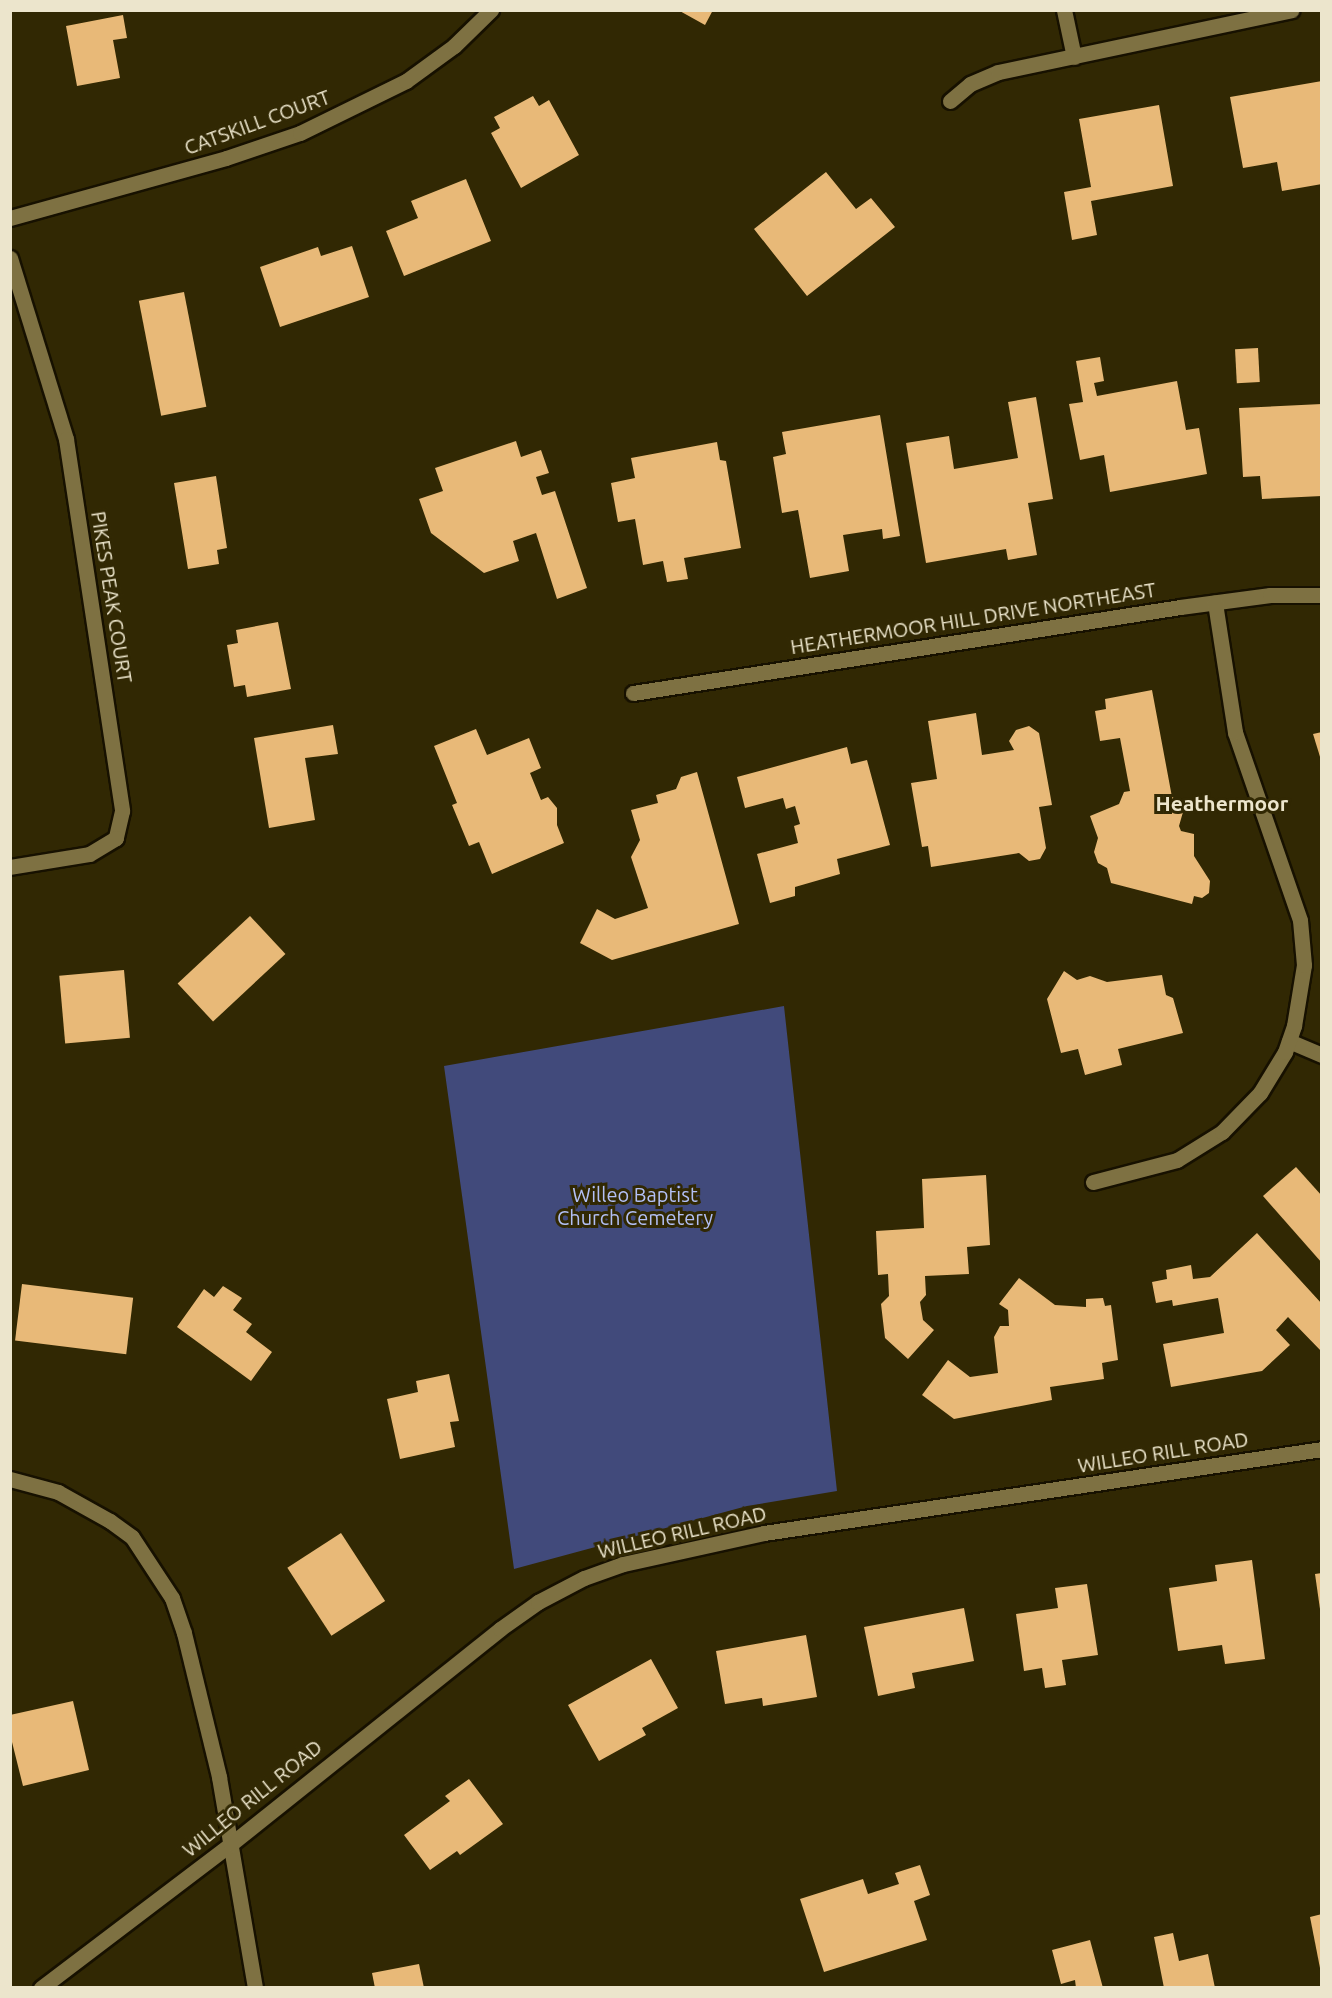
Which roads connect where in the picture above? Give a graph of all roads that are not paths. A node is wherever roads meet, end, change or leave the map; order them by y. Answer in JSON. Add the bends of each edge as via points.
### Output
{"nodes":[{"id":1,"x":491,"y":10,"type":"edge"},
{"id":2,"x":1064,"y":10,"type":"edge"},
{"id":3,"x":1292,"y":10,"type":"edge"},
{"id":4,"x":1074,"y":57,"type":"junction"},
{"id":5,"x":950,"y":101,"type":"dead end"},
{"id":6,"x":10,"y":218,"type":"edge"},
{"id":7,"x":10,"y":258,"type":"edge"},
{"id":8,"x":1322,"y":595,"type":"edge"},
{"id":9,"x":1215,"y":603,"type":"junction"},
{"id":10,"x":633,"y":693,"type":"dead end"},
{"id":11,"x":10,"y":867,"type":"edge"},
{"id":12,"x":1289,"y":1041,"type":"junction"},
{"id":13,"x":1322,"y":1055,"type":"edge"},
{"id":14,"x":1093,"y":1182,"type":"dead end"},
{"id":15,"x":1322,"y":1449,"type":"edge"},
{"id":16,"x":10,"y":1479,"type":"edge"},
{"id":17,"x":231,"y":1845,"type":"junction"},
{"id":18,"x":41,"y":1988,"type":"edge"},
{"id":19,"x":255,"y":1988,"type":"edge"}],
"edges":[{"from":1,"to":6,"type":"street","name":"CATSKILL COURT","via":[[454,46],[406,81],[300,133],[226,158]]},
{"from":2,"to":4,"type":"street"},
{"from":3,"to":4,"type":"street"},
{"from":4,"to":5,"type":"street","via":[[998,72],[970,84]]},
{"from":7,"to":11,"type":"street","name":"PIKES PEAK COURT","via":[[66,439],[122,811],[116,838],[90,854]]},
{"from":8,"to":9,"type":"street","name":"HEATHERMOOR HILL DRIVE NORTHEAST","via":[[1270,595]]},
{"from":9,"to":10,"type":"street","name":"HEATHERMOOR HILL DRIVE NORTHEAST"},
{"from":9,"to":12,"type":"street","via":[[1235,732],[1300,920],[1302,987]]},
{"from":12,"to":13,"type":"street"},
{"from":12,"to":14,"type":"street","via":[[1260,1093],[1222,1132],[1177,1160]]},
{"from":15,"to":17,"type":"street","name":"WILLEO RILL ROAD","via":[[764,1533],[633,1561],[584,1578],[538,1602],[500,1629]]},
{"from":16,"to":17,"type":"street","via":[[58,1492],[110,1521],[132,1538],[152,1563],[172,1598],[184,1633]]},
{"from":17,"to":18,"type":"street","name":"WILLEO RILL ROAD"},
{"from":17,"to":19,"type":"street"}]}
